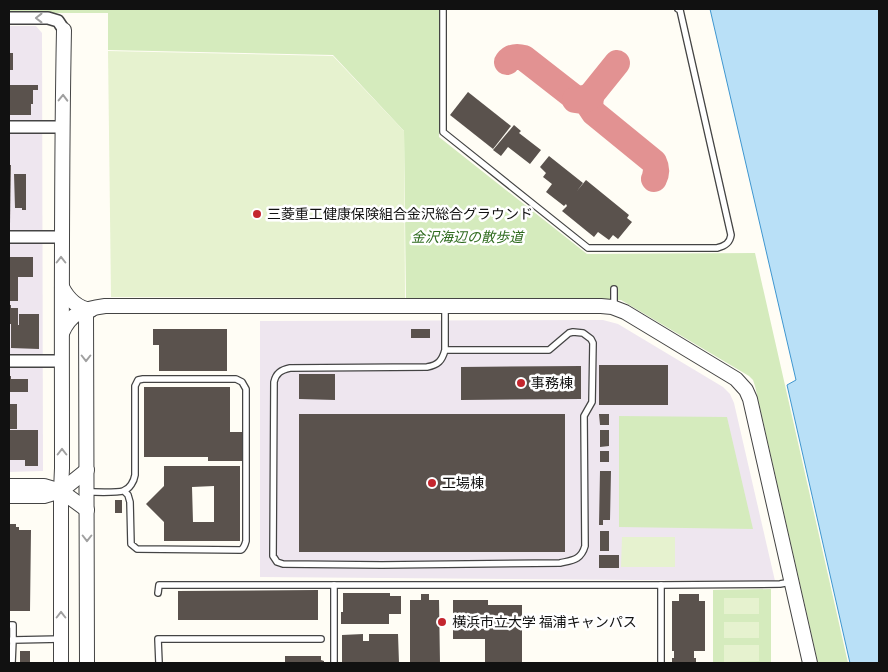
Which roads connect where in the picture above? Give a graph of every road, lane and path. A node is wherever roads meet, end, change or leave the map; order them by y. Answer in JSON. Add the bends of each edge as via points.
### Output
{"nodes":[{"id":1,"x":443,"y":9,"type":"edge"},
{"id":2,"x":678,"y":9,"type":"edge"},
{"id":3,"x":9,"y":18,"type":"edge"},
{"id":4,"x":64,"y":30,"type":"joint"},
{"id":5,"x":9,"y":127,"type":"edge"},
{"id":6,"x":62,"y":127,"type":"junction"},
{"id":7,"x":9,"y":237,"type":"edge"},
{"id":8,"x":61,"y":237,"type":"junction"},
{"id":9,"x":614,"y":248,"type":"junction"},
{"id":10,"x":614,"y":256,"type":"dead end"},
{"id":11,"x":62,"y":287,"type":"junction"},
{"id":12,"x":614,"y":289,"type":"dead end"},
{"id":13,"x":86,"y":309,"type":"junction"},
{"id":14,"x":445,"y":309,"type":"junction"},
{"id":15,"x":611,"y":310,"type":"junction"},
{"id":16,"x":62,"y":333,"type":"junction"},
{"id":17,"x":445,"y":350,"type":"junction"},
{"id":18,"x":9,"y":361,"type":"edge"},
{"id":19,"x":62,"y":361,"type":"junction"},
{"id":20,"x":87,"y":470,"type":"junction"},
{"id":21,"x":9,"y":486,"type":"edge"},
{"id":22,"x":61,"y":491,"type":"junction"},
{"id":23,"x":124,"y":491,"type":"junction"},
{"id":24,"x":87,"y":492,"type":"junction"},
{"id":25,"x":9,"y":496,"type":"edge"},
{"id":26,"x":87,"y":510,"type":"junction"},
{"id":27,"x":789,"y":583,"type":"junction"},
{"id":28,"x":334,"y":586,"type":"junction"},
{"id":29,"x":661,"y":586,"type":"junction"},
{"id":30,"x":158,"y":593,"type":"dead end"},
{"id":31,"x":9,"y":625,"type":"edge"},
{"id":32,"x":62,"y":639,"type":"junction"},
{"id":33,"x":321,"y":639,"type":"dead end"},
{"id":34,"x":11,"y":640,"type":"edge"},
{"id":35,"x":12,"y":663,"type":"edge"},
{"id":36,"x":62,"y":663,"type":"edge"},
{"id":37,"x":87,"y":663,"type":"edge"},
{"id":38,"x":159,"y":663,"type":"edge"},
{"id":39,"x":334,"y":663,"type":"edge"},
{"id":40,"x":661,"y":663,"type":"edge"},
{"id":41,"x":804,"y":663,"type":"edge"},
{"id":42,"x":810,"y":663,"type":"edge"}],
"edges":[{"from":1,"to":9,"type":"lane","via":[[443,132],[588,248]]},
{"from":2,"to":9,"type":"lane","via":[[730,240],[723,247],[712,249]]},
{"from":4,"to":3,"type":"street","one_way":true,"via":[[58,22],[48,18]]},
{"from":6,"to":4,"type":"street","one_way":true},
{"from":5,"to":6,"type":"street"},
{"from":6,"to":8,"type":"street"},
{"from":7,"to":8,"type":"street"},
{"from":11,"to":8,"type":"street","one_way":true},
{"from":9,"to":10,"type":"lane"},
{"from":11,"to":13,"type":"street","via":[[67,297]]},
{"from":11,"to":16,"type":"street"},
{"from":12,"to":15,"type":"lane"},
{"from":13,"to":14,"type":"street","via":[[105,312]]},
{"from":13,"to":16,"type":"street","via":[[69,320]]},
{"from":13,"to":20,"type":"street","one_way":true},
{"from":14,"to":15,"type":"street"},
{"from":14,"to":17,"type":"lane"},
{"from":15,"to":27,"type":"street","via":[[730,383],[740,394]]},
{"from":16,"to":19,"type":"street"},
{"from":17,"to":17,"type":"lane","via":[[549,350],[573,332],[591,338],[592,402],[584,416],[583,552],[578,558],[560,563],[362,565],[277,562],[273,556],[274,382],[279,371],[290,368],[427,367],[439,362]]},
{"from":18,"to":19,"type":"street"},
{"from":22,"to":19,"type":"street","one_way":true},
{"from":20,"to":22,"type":"street"},
{"from":20,"to":24,"type":"street"},
{"from":21,"to":22,"type":"street","via":[[44,486]]},
{"from":22,"to":25,"type":"street","via":[[44,496]]},
{"from":22,"to":26,"type":"street"},
{"from":32,"to":22,"type":"street","one_way":true},
{"from":23,"to":23,"type":"lane","via":[[134,481],[135,475],[135,386],[138,380],[236,379],[242,382],[246,389],[246,542],[243,549],[137,549],[131,544],[130,502]]},
{"from":23,"to":24,"type":"lane"},
{"from":24,"to":26,"type":"street"},
{"from":26,"to":37,"type":"street","one_way":true},
{"from":27,"to":29,"type":"lane"},
{"from":27,"to":41,"type":"street"},
{"from":27,"to":42,"type":"street"},
{"from":28,"to":29,"type":"lane"},
{"from":28,"to":30,"type":"lane","via":[[159,586]]},
{"from":28,"to":39,"type":"lane"},
{"from":29,"to":40,"type":"lane"},
{"from":31,"to":34,"type":"lane","via":[[13,625]]},
{"from":32,"to":34,"type":"lane"},
{"from":32,"to":36,"type":"street"},
{"from":33,"to":38,"type":"lane","via":[[158,639]]},
{"from":34,"to":35,"type":"lane"}]}
